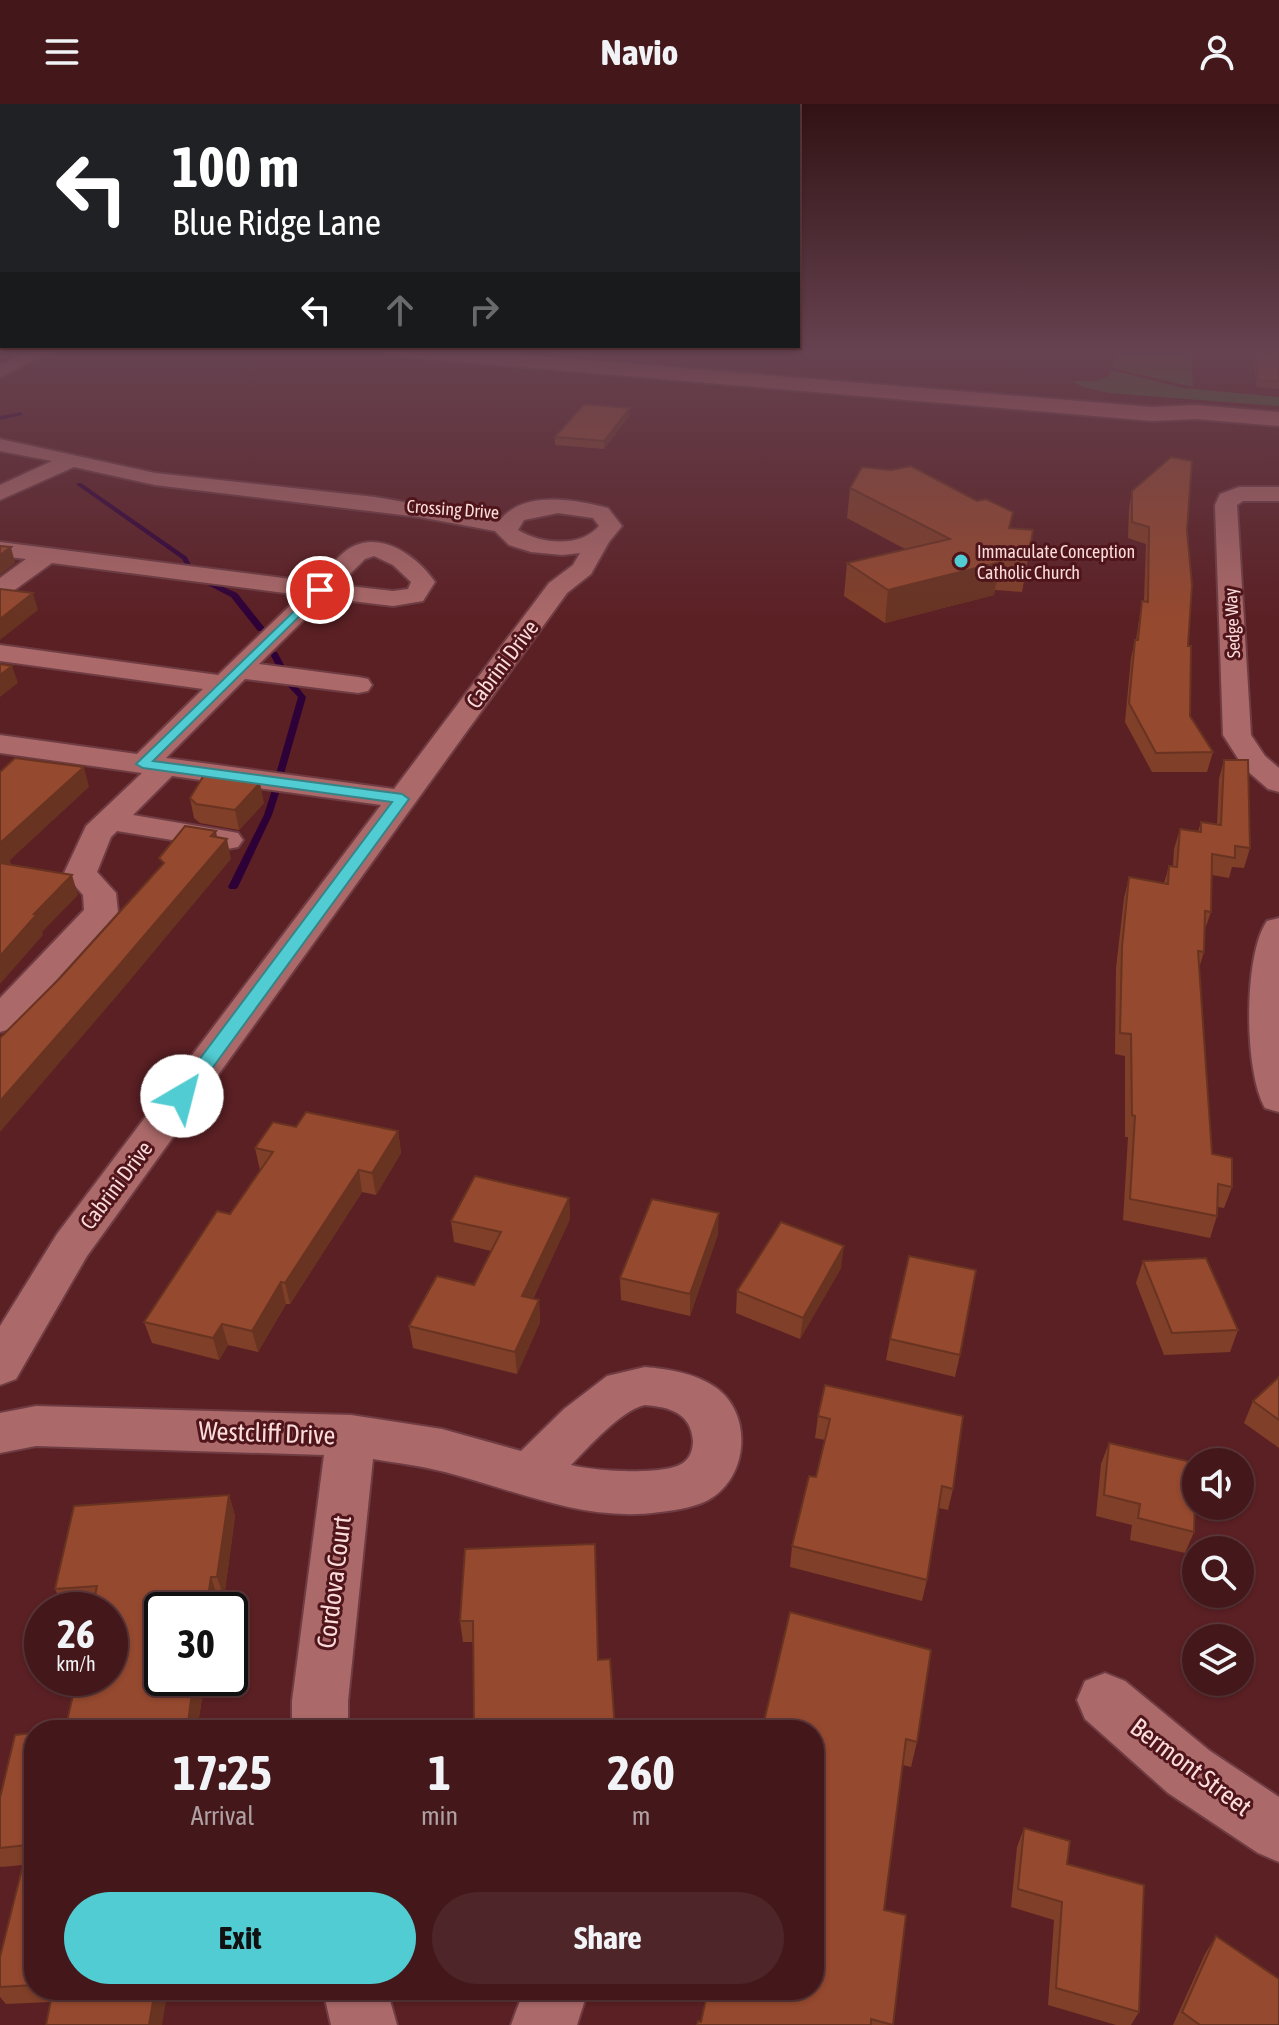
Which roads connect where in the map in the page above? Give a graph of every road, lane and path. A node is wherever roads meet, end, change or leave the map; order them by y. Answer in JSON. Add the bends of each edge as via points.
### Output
{"nodes":[{"id":1,"x":0,"y":445,"type":"edge"},
{"id":2,"x":73,"y":459,"type":"junction"},
{"id":3,"x":0,"y":493,"type":"edge"},
{"id":4,"x":1279,"y":494,"type":"edge"},
{"id":5,"x":511,"y":521,"type":"junction"},
{"id":6,"x":599,"y":539,"type":"junction"},
{"id":7,"x":538,"y":546,"type":"junction"},
{"id":8,"x":0,"y":549,"type":"edge"},
{"id":9,"x":47,"y":555,"type":"junction"},
{"id":10,"x":558,"y":588,"type":"junction"},
{"id":11,"x":0,"y":589,"type":"edge"},
{"id":12,"x":0,"y":653,"type":"edge"},
{"id":13,"x":232,"y":677,"type":"junction"},
{"id":14,"x":358,"y":685,"type":"dead end"},
{"id":15,"x":0,"y":744,"type":"edge"},
{"id":16,"x":154,"y":766,"type":"junction"},
{"id":17,"x":1279,"y":783,"type":"edge"},
{"id":18,"x":402,"y":799,"type":"junction"},
{"id":19,"x":110,"y":820,"type":"junction"},
{"id":20,"x":227,"y":840,"type":"edge"},
{"id":21,"x":1279,"y":928,"type":"edge"},
{"id":22,"x":0,"y":1020,"type":"edge"},
{"id":23,"x":1279,"y":1099,"type":"edge"},
{"id":24,"x":0,"y":1366,"type":"edge"},
{"id":25,"x":0,"y":1433,"type":"edge"},
{"id":26,"x":351,"y":1435,"type":"junction"},
{"id":27,"x":530,"y":1474,"type":"dead end"},
{"id":28,"x":1105,"y":1700,"type":"dead end"},
{"id":29,"x":320,"y":1720,"type":"edge"},
{"id":30,"x":1279,"y":1832,"type":"edge"},
{"id":31,"x":358,"y":2000,"type":"edge"},
{"id":32,"x":553,"y":2000,"type":"edge"},
{"id":33,"x":364,"y":2025,"type":"edge"},
{"id":34,"x":544,"y":2025,"type":"edge"}],
"edges":[{"from":1,"to":2,"type":"street","name":"Crossing Drive"},
{"from":2,"to":3,"type":"street"},
{"from":2,"to":5,"type":"street","name":"Crossing Drive","via":[[149,478]]},
{"from":4,"to":17,"type":"street","name":"Sedge Way","via":[[1239,494],[1226,505],[1237,735],[1254,762]]},
{"from":5,"to":6,"type":"street","name":"Crossing Drive","via":[[558,506],[588,509],[611,526]]},
{"from":5,"to":7,"type":"street","name":"Crossing Drive","via":[[514,538]]},
{"from":6,"to":7,"type":"street"},
{"from":6,"to":10,"type":"street","name":"Cabrini Drive","via":[[583,569]]},
{"from":7,"to":10,"type":"street","via":[[545,571]]},
{"from":8,"to":9,"type":"street"},
{"from":9,"to":11,"type":"street"},
{"from":9,"to":13,"type":"street","via":[[320,590]]},
{"from":10,"to":18,"type":"street","name":"Cabrini Drive"},
{"from":12,"to":13,"type":"street"},
{"from":13,"to":14,"type":"street"},
{"from":13,"to":16,"type":"street"},
{"from":15,"to":16,"type":"street"},
{"from":16,"to":18,"type":"street"},
{"from":16,"to":19,"type":"street"},
{"from":18,"to":24,"type":"street","name":"Cabrini Drive","via":[[72,1245]]},
{"from":19,"to":20,"type":"street"},
{"from":19,"to":22,"type":"street","via":[[97,833],[80,873],[99,893],[101,912]]},
{"from":21,"to":23,"type":"street","via":[[1267,984],[1269,1063]]},
{"from":25,"to":26,"type":"street","name":"Westcliff Drive","via":[[36,1426]]},
{"from":26,"to":27,"type":"street","name":"Westcliff Drive","via":[[442,1450]]},
{"from":26,"to":29,"type":"street","name":"Cordova Court"},
{"from":28,"to":30,"type":"street","name":"Bermont Street","via":[[1189,1772]]},
{"from":31,"to":33,"type":"street"},
{"from":32,"to":34,"type":"street"}]}
